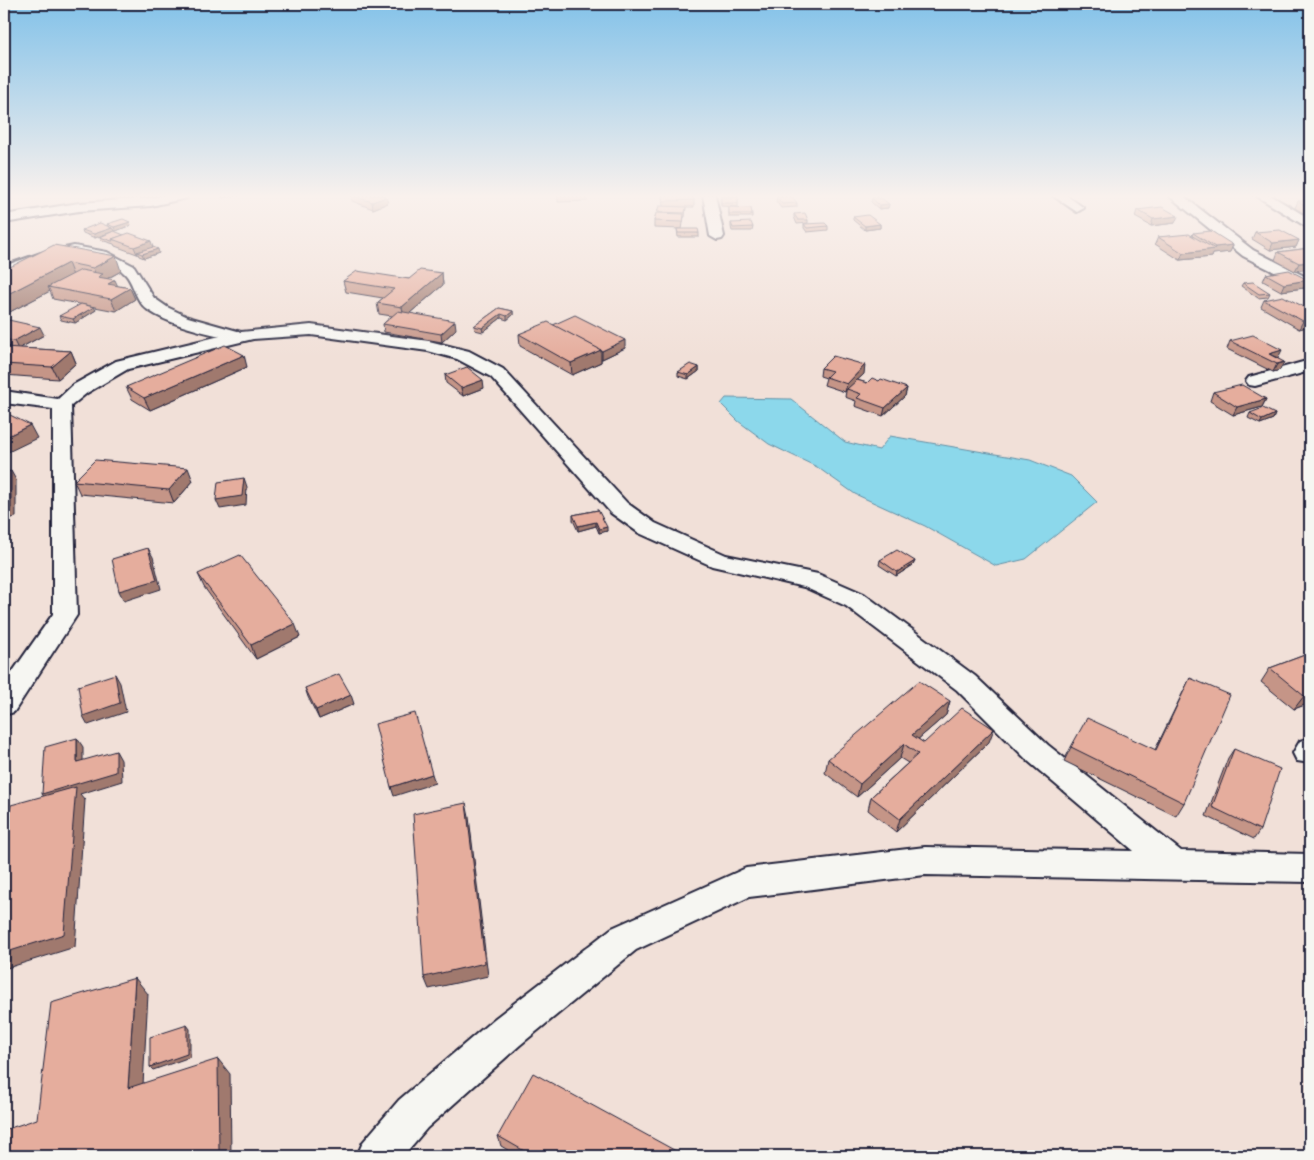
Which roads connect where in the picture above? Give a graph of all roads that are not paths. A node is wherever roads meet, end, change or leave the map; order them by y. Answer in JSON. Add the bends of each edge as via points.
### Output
{"nodes":[{"id":1,"x":75,"y":249,"type":"edge"},
{"id":2,"x":78,"y":249,"type":"edge"},
{"id":3,"x":1243,"y":249,"type":"edge"},
{"id":4,"x":4,"y":272,"type":"edge"},
{"id":5,"x":1310,"y":285,"type":"edge"},
{"id":6,"x":240,"y":337,"type":"junction"},
{"id":7,"x":1310,"y":365,"type":"edge"},
{"id":8,"x":1255,"y":381,"type":"dead end"},
{"id":9,"x":4,"y":397,"type":"edge"},
{"id":10,"x":62,"y":404,"type":"junction"},
{"id":11,"x":4,"y":705,"type":"edge"},
{"id":12,"x":1174,"y":865,"type":"junction"},
{"id":13,"x":1310,"y":868,"type":"edge"},
{"id":14,"x":377,"y":1156,"type":"edge"}],
"edges":[{"from":1,"to":4,"type":"street"},
{"from":2,"to":6,"type":"street","via":[[108,257],[131,271],[151,304],[174,316]]},
{"from":3,"to":5,"type":"street"},
{"from":6,"to":10,"type":"street","via":[[122,366],[80,389]]},
{"from":6,"to":12,"type":"street","via":[[311,330],[366,336],[463,355],[497,373],[620,508],[647,528],[720,561],[810,580],[855,600],[966,683],[1038,753]]},
{"from":7,"to":8,"type":"street"},
{"from":9,"to":10,"type":"street"},
{"from":10,"to":11,"type":"street","via":[[65,615]]},
{"from":12,"to":13,"type":"street"},
{"from":12,"to":14,"type":"street","via":[[925,861],[746,883],[624,939],[507,1032],[413,1114]]}]}
